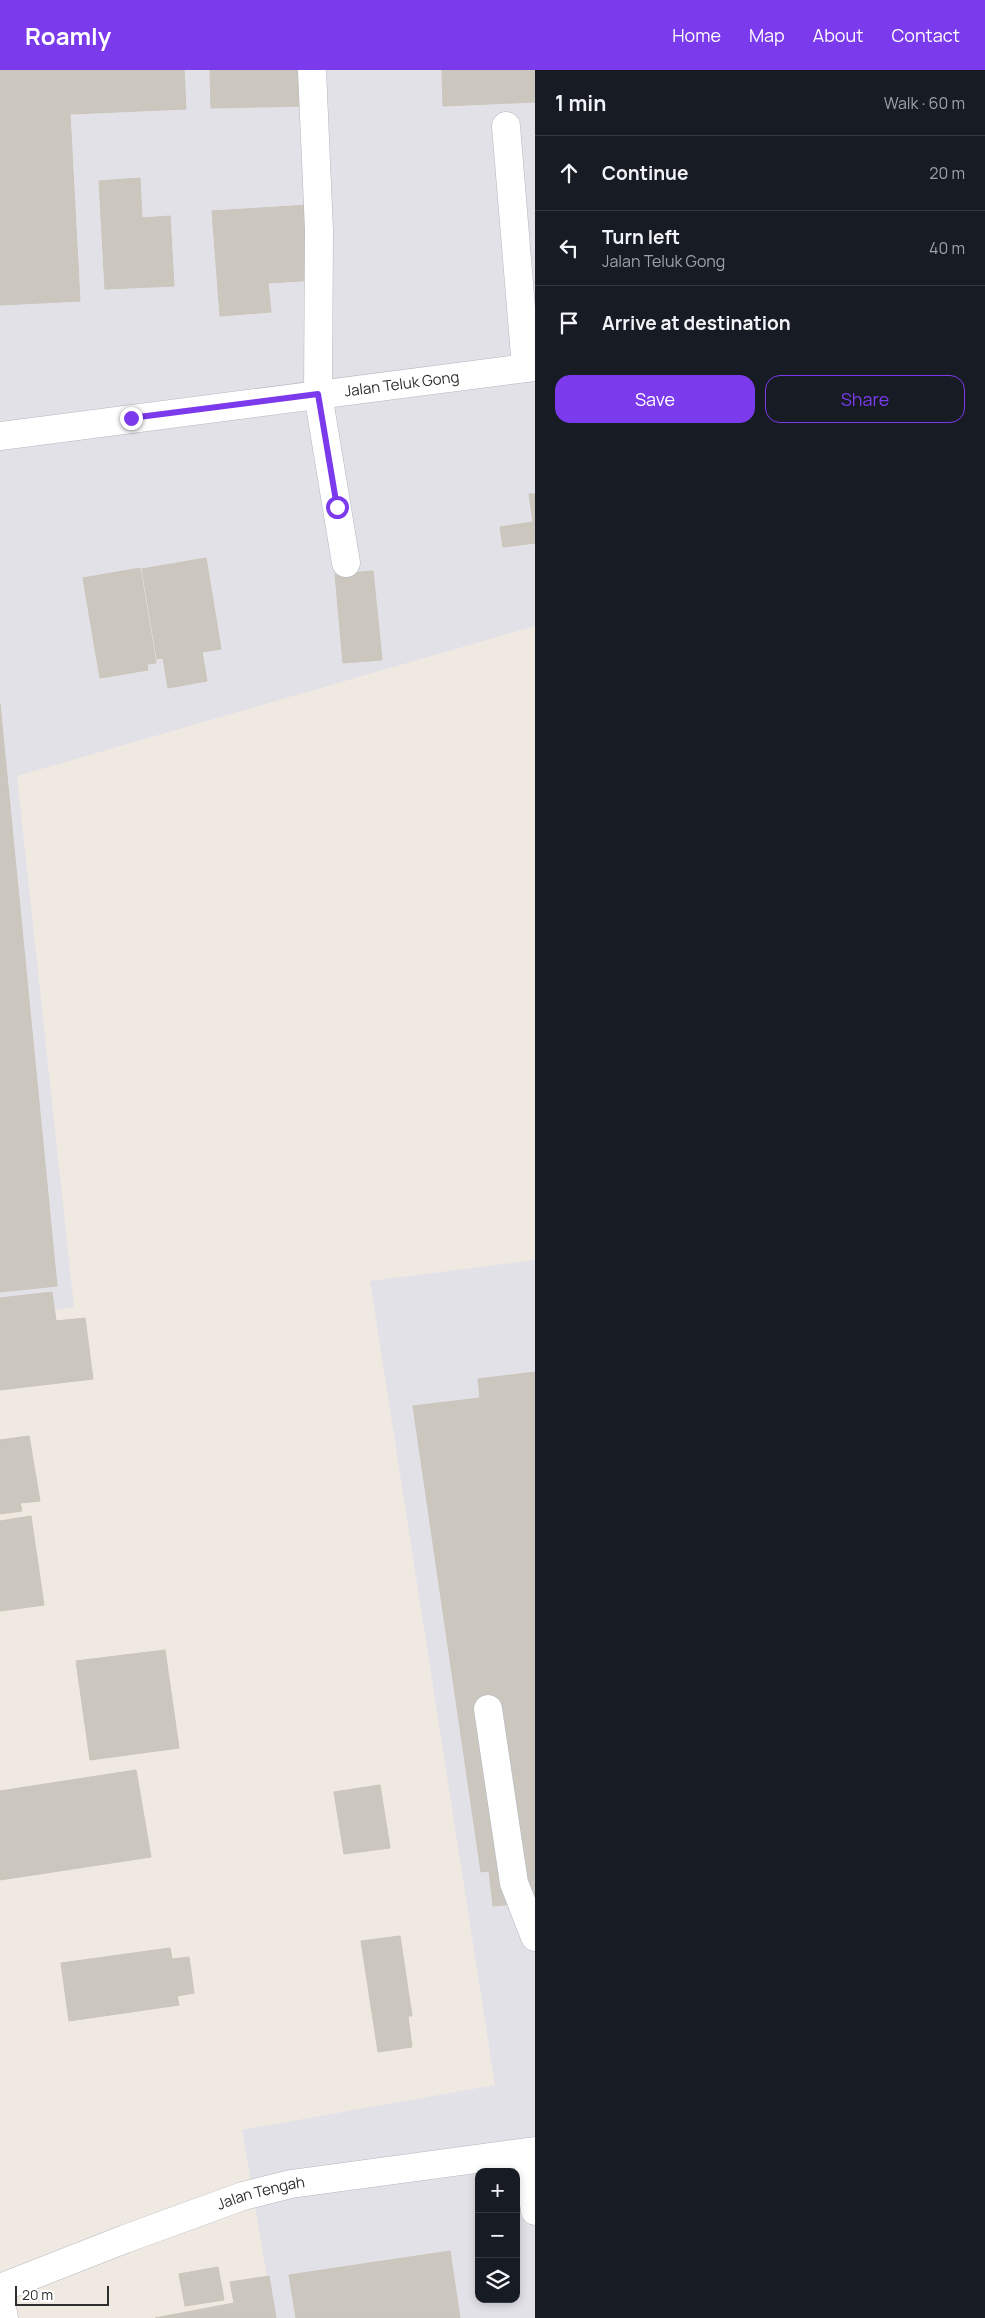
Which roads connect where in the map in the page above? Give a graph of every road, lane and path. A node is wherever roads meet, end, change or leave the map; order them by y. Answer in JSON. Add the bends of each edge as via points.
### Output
{"nodes":[{"id":1,"x":312,"y":70,"type":"edge"},
{"id":2,"x":506,"y":126,"type":"dead end"},
{"id":3,"x":530,"y":368,"type":"edge"},
{"id":4,"x":318,"y":394,"type":"junction"},
{"id":5,"x":0,"y":436,"type":"edge"},
{"id":6,"x":346,"y":564,"type":"dead end"},
{"id":7,"x":488,"y":1708,"type":"dead end"},
{"id":8,"x":535,"y":1937,"type":"edge"},
{"id":9,"x":531,"y":2152,"type":"edge"},
{"id":10,"x":535,"y":2211,"type":"edge"},
{"id":11,"x":0,"y":2288,"type":"edge"},
{"id":12,"x":0,"y":2294,"type":"edge"},
{"id":13,"x":4,"y":2318,"type":"edge"}],
"edges":[{"from":1,"to":4,"type":"street","via":[[319,230]]},
{"from":2,"to":3,"type":"street"},
{"from":3,"to":4,"type":"street","name":"Jalan Teluk Gong"},
{"from":4,"to":5,"type":"street","name":"Jalan Teluk Gong"},
{"from":4,"to":6,"type":"street"},
{"from":7,"to":8,"type":"street","via":[[514,1883]]},
{"from":9,"to":10,"type":"street"},
{"from":9,"to":11,"type":"street","name":"Jalan Tengah","via":[[291,2184],[243,2196]]},
{"from":12,"to":13,"type":"street"}]}
